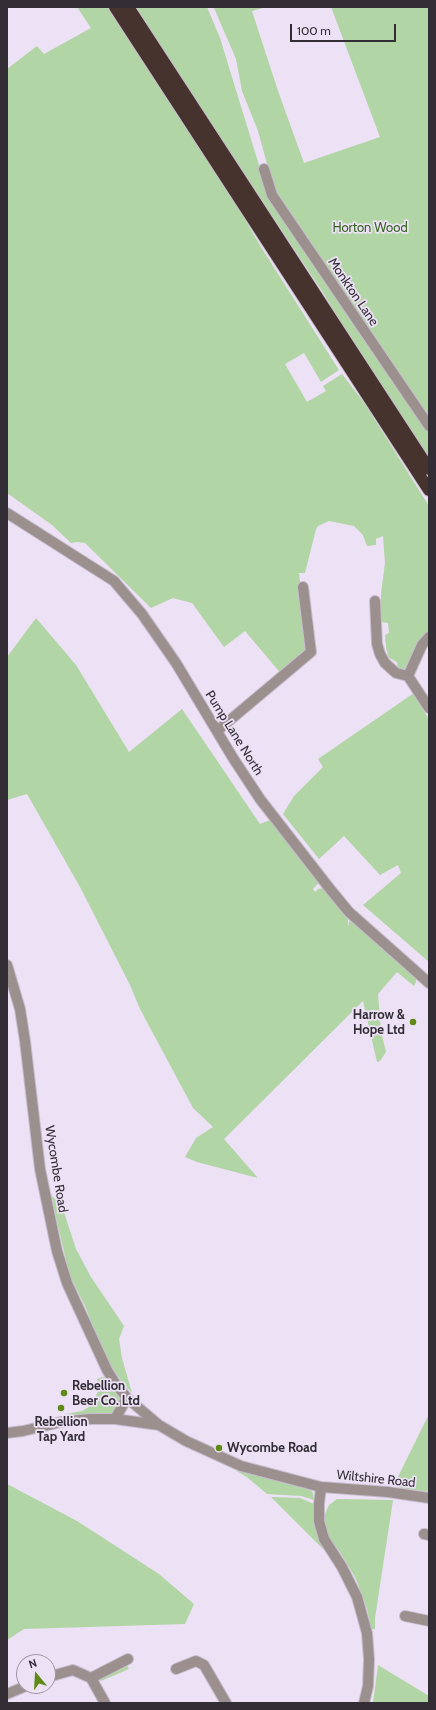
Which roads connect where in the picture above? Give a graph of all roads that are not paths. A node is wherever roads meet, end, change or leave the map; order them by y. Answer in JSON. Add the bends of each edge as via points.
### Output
{"nodes":[{"id":1,"x":115,"y":7,"type":"edge"},
{"id":2,"x":128,"y":7,"type":"edge"},
{"id":3,"x":264,"y":169,"type":"dead end"},
{"id":4,"x":429,"y":426,"type":"edge"},
{"id":5,"x":429,"y":469,"type":"edge"},
{"id":6,"x":429,"y":490,"type":"edge"},
{"id":7,"x":7,"y":513,"type":"edge"},
{"id":8,"x":303,"y":587,"type":"dead end"},
{"id":9,"x":375,"y":601,"type":"dead end"},
{"id":10,"x":429,"y":637,"type":"edge"},
{"id":11,"x":408,"y":676,"type":"junction"},
{"id":12,"x":429,"y":708,"type":"edge"},
{"id":13,"x":216,"y":731,"type":"junction"},
{"id":14,"x":7,"y":965,"type":"edge"},
{"id":15,"x":429,"y":983,"type":"edge"},
{"id":16,"x":127,"y":1398,"type":"junction"},
{"id":17,"x":115,"y":1419,"type":"junction"},
{"id":18,"x":158,"y":1425,"type":"junction"},
{"id":19,"x":7,"y":1433,"type":"edge"},
{"id":20,"x":321,"y":1487,"type":"junction"},
{"id":21,"x":429,"y":1498,"type":"edge"},
{"id":22,"x":405,"y":1616,"type":"dead end"},
{"id":23,"x":429,"y":1621,"type":"edge"},
{"id":24,"x":128,"y":1659,"type":"dead end"},
{"id":25,"x":176,"y":1669,"type":"dead end"},
{"id":26,"x":56,"y":1675,"type":"edge"},
{"id":27,"x":91,"y":1678,"type":"junction"},
{"id":28,"x":105,"y":1703,"type":"edge"},
{"id":29,"x":226,"y":1703,"type":"edge"},
{"id":30,"x":364,"y":1703,"type":"edge"}],
"edges":[{"from":1,"to":6,"type":"highway"},
{"from":2,"to":5,"type":"highway"},
{"from":3,"to":4,"type":"street","name":"Monkton Lane","via":[[272,195]]},
{"from":7,"to":13,"type":"street","name":"Pump Lane North","via":[[114,581],[142,614],[176,663]]},
{"from":8,"to":13,"type":"street","via":[[312,652]]},
{"from":9,"to":11,"type":"street","via":[[377,644],[380,654],[385,663],[396,672]]},
{"from":10,"to":11,"type":"street","via":[[422,645]]},
{"from":11,"to":12,"type":"street"},
{"from":13,"to":15,"type":"street","name":"Pump Lane North","via":[[260,799],[349,912]]},
{"from":14,"to":16,"type":"street","name":"Wycombe Road","via":[[26,1040],[40,1169],[57,1251],[66,1283],[107,1370]]},
{"from":16,"to":17,"type":"street"},
{"from":16,"to":18,"type":"street","name":"Wycombe Road"},
{"from":17,"to":18,"type":"street"},
{"from":17,"to":19,"type":"street","via":[[61,1422]]},
{"from":18,"to":20,"type":"street","name":"Wycombe Road","via":[[241,1466]]},
{"from":20,"to":21,"type":"street","name":"Wiltshire Road"},
{"from":20,"to":30,"type":"street","via":[[319,1521],[324,1539],[357,1597],[367,1633],[368,1686]]},
{"from":22,"to":23,"type":"street"},
{"from":24,"to":27,"type":"street"},
{"from":25,"to":29,"type":"street","via":[[184,1661],[196,1661],[204,1665]]},
{"from":26,"to":27,"type":"street","via":[[73,1670]]},
{"from":27,"to":28,"type":"street"}]}
